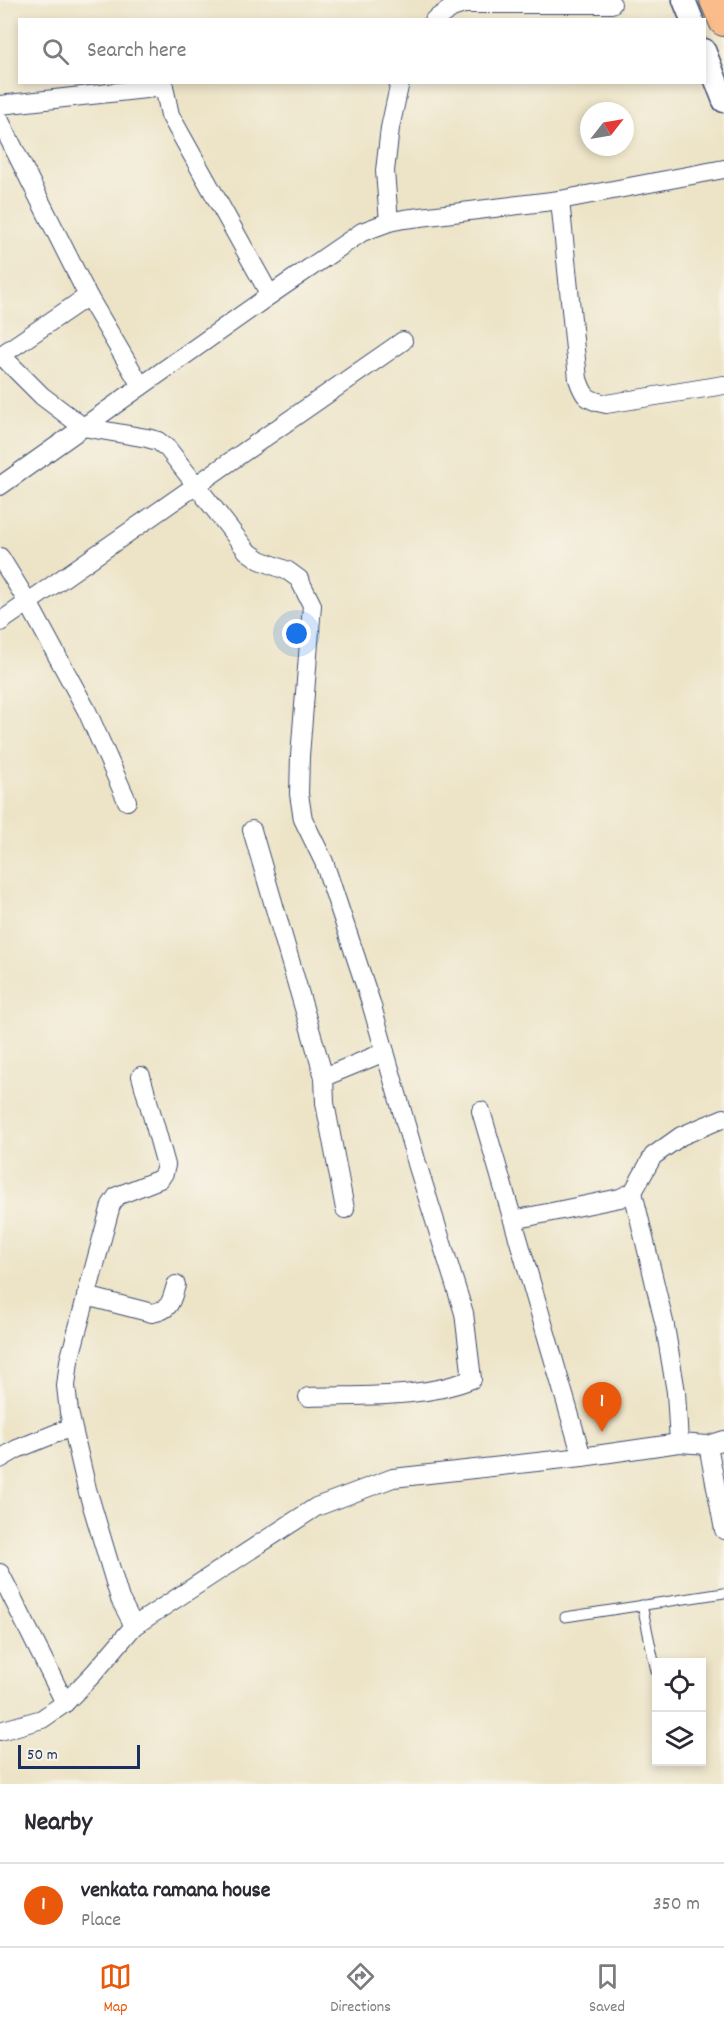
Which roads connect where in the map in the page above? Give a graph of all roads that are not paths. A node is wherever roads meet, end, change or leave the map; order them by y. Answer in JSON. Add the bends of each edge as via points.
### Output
{"nodes":[{"id":1,"x":684,"y":0,"type":"edge"},
{"id":2,"x":715,"y":0,"type":"edge"},
{"id":3,"x":455,"y":4,"type":"edge"},
{"id":4,"x":612,"y":4,"type":"dead end"},
{"id":5,"x":437,"y":18,"type":"edge"},
{"id":6,"x":691,"y":18,"type":"edge"},
{"id":7,"x":724,"y":21,"type":"edge"},
{"id":8,"x":706,"y":53,"type":"edge"},
{"id":9,"x":400,"y":84,"type":"edge"},
{"id":10,"x":164,"y":85,"type":"edge"},
{"id":11,"x":724,"y":101,"type":"edge"},
{"id":12,"x":0,"y":105,"type":"edge"},
{"id":13,"x":0,"y":121,"type":"edge"},
{"id":14,"x":724,"y":169,"type":"edge"},
{"id":15,"x":560,"y":200,"type":"junction"},
{"id":16,"x":389,"y":222,"type":"junction"},
{"id":17,"x":270,"y":295,"type":"junction"},
{"id":18,"x":88,"y":296,"type":"junction"},
{"id":19,"x":404,"y":341,"type":"dead end"},
{"id":20,"x":0,"y":355,"type":"edge"},
{"id":21,"x":724,"y":385,"type":"edge"},
{"id":22,"x":141,"y":386,"type":"junction"},
{"id":23,"x":83,"y":427,"type":"junction"},
{"id":24,"x":197,"y":485,"type":"junction"},
{"id":25,"x":0,"y":486,"type":"edge"},
{"id":26,"x":0,"y":556,"type":"edge"},
{"id":27,"x":28,"y":603,"type":"junction"},
{"id":28,"x":0,"y":622,"type":"edge"},
{"id":29,"x":127,"y":801,"type":"dead end"},
{"id":30,"x":252,"y":830,"type":"dead end"},
{"id":31,"x":385,"y":1052,"type":"junction"},
{"id":32,"x":141,"y":1076,"type":"dead end"},
{"id":33,"x":324,"y":1077,"type":"junction"},
{"id":34,"x":481,"y":1111,"type":"dead end"},
{"id":35,"x":724,"y":1118,"type":"edge"},
{"id":36,"x":633,"y":1192,"type":"junction"},
{"id":37,"x":345,"y":1209,"type":"dead end"},
{"id":38,"x":513,"y":1221,"type":"junction"},
{"id":39,"x":176,"y":1285,"type":"dead end"},
{"id":40,"x":86,"y":1296,"type":"junction"},
{"id":41,"x":308,"y":1397,"type":"dead end"},
{"id":42,"x":72,"y":1427,"type":"junction"},
{"id":43,"x":716,"y":1442,"type":"edge"},
{"id":44,"x":678,"y":1443,"type":"junction"},
{"id":45,"x":582,"y":1457,"type":"junction"},
{"id":46,"x":0,"y":1459,"type":"edge"},
{"id":47,"x":724,"y":1530,"type":"edge"},
{"id":48,"x":0,"y":1573,"type":"edge"},
{"id":49,"x":724,"y":1593,"type":"edge"},
{"id":50,"x":642,"y":1605,"type":"junction"},
{"id":51,"x":565,"y":1617,"type":"dead end"},
{"id":52,"x":134,"y":1626,"type":"junction"},
{"id":53,"x":654,"y":1658,"type":"edge"},
{"id":54,"x":65,"y":1703,"type":"junction"},
{"id":55,"x":0,"y":1731,"type":"edge"}],
"edges":[{"from":1,"to":6,"type":"street"},
{"from":2,"to":7,"type":"highway"},
{"from":3,"to":4,"type":"street"},
{"from":3,"to":5,"type":"street"},
{"from":8,"to":11,"type":"street"},
{"from":9,"to":16,"type":"street","via":[[386,171]]},
{"from":10,"to":12,"type":"street"},
{"from":10,"to":17,"type":"street","via":[[170,115]]},
{"from":13,"to":18,"type":"street"},
{"from":14,"to":15,"type":"street"},
{"from":15,"to":16,"type":"street"},
{"from":15,"to":21,"type":"street","via":[[578,378],[583,392],[591,401],[606,404]]},
{"from":16,"to":17,"type":"street","via":[[362,232]]},
{"from":17,"to":22,"type":"street"},
{"from":18,"to":20,"type":"street"},
{"from":18,"to":22,"type":"street"},
{"from":19,"to":24,"type":"street"},
{"from":20,"to":23,"type":"street","via":[[42,396]]},
{"from":22,"to":23,"type":"street"},
{"from":23,"to":24,"type":"street","via":[[158,441]]},
{"from":23,"to":25,"type":"street"},
{"from":24,"to":27,"type":"street"},
{"from":24,"to":31,"type":"street","via":[[247,551],[299,579],[312,604],[298,794],[303,819],[324,862]]},
{"from":26,"to":27,"type":"street"},
{"from":27,"to":28,"type":"street"},
{"from":27,"to":29,"type":"street","via":[[87,711]]},
{"from":30,"to":33,"type":"street"},
{"from":31,"to":33,"type":"street"},
{"from":31,"to":41,"type":"street","via":[[464,1313],[472,1379],[418,1393]]},
{"from":32,"to":40,"type":"street","via":[[166,1165],[160,1179],[117,1196],[111,1205]]},
{"from":33,"to":37,"type":"street","via":[[325,1103]]},
{"from":34,"to":38,"type":"street"},
{"from":35,"to":36,"type":"street","via":[[681,1136],[653,1156]]},
{"from":36,"to":38,"type":"street"},
{"from":36,"to":44,"type":"street","via":[[665,1326],[676,1392]]},
{"from":38,"to":45,"type":"street"},
{"from":39,"to":40,"type":"street","via":[[169,1305],[152,1313]]},
{"from":40,"to":42,"type":"street","via":[[66,1386]]},
{"from":42,"to":46,"type":"street"},
{"from":42,"to":52,"type":"street","via":[[120,1599]]},
{"from":43,"to":44,"type":"street"},
{"from":43,"to":47,"type":"street"},
{"from":44,"to":45,"type":"street"},
{"from":45,"to":52,"type":"street","via":[[393,1478],[316,1507]]},
{"from":48,"to":54,"type":"street"},
{"from":49,"to":50,"type":"lane"},
{"from":50,"to":51,"type":"lane"},
{"from":50,"to":53,"type":"lane"},
{"from":52,"to":54,"type":"street"},
{"from":54,"to":55,"type":"street","via":[[42,1719]]}]}
